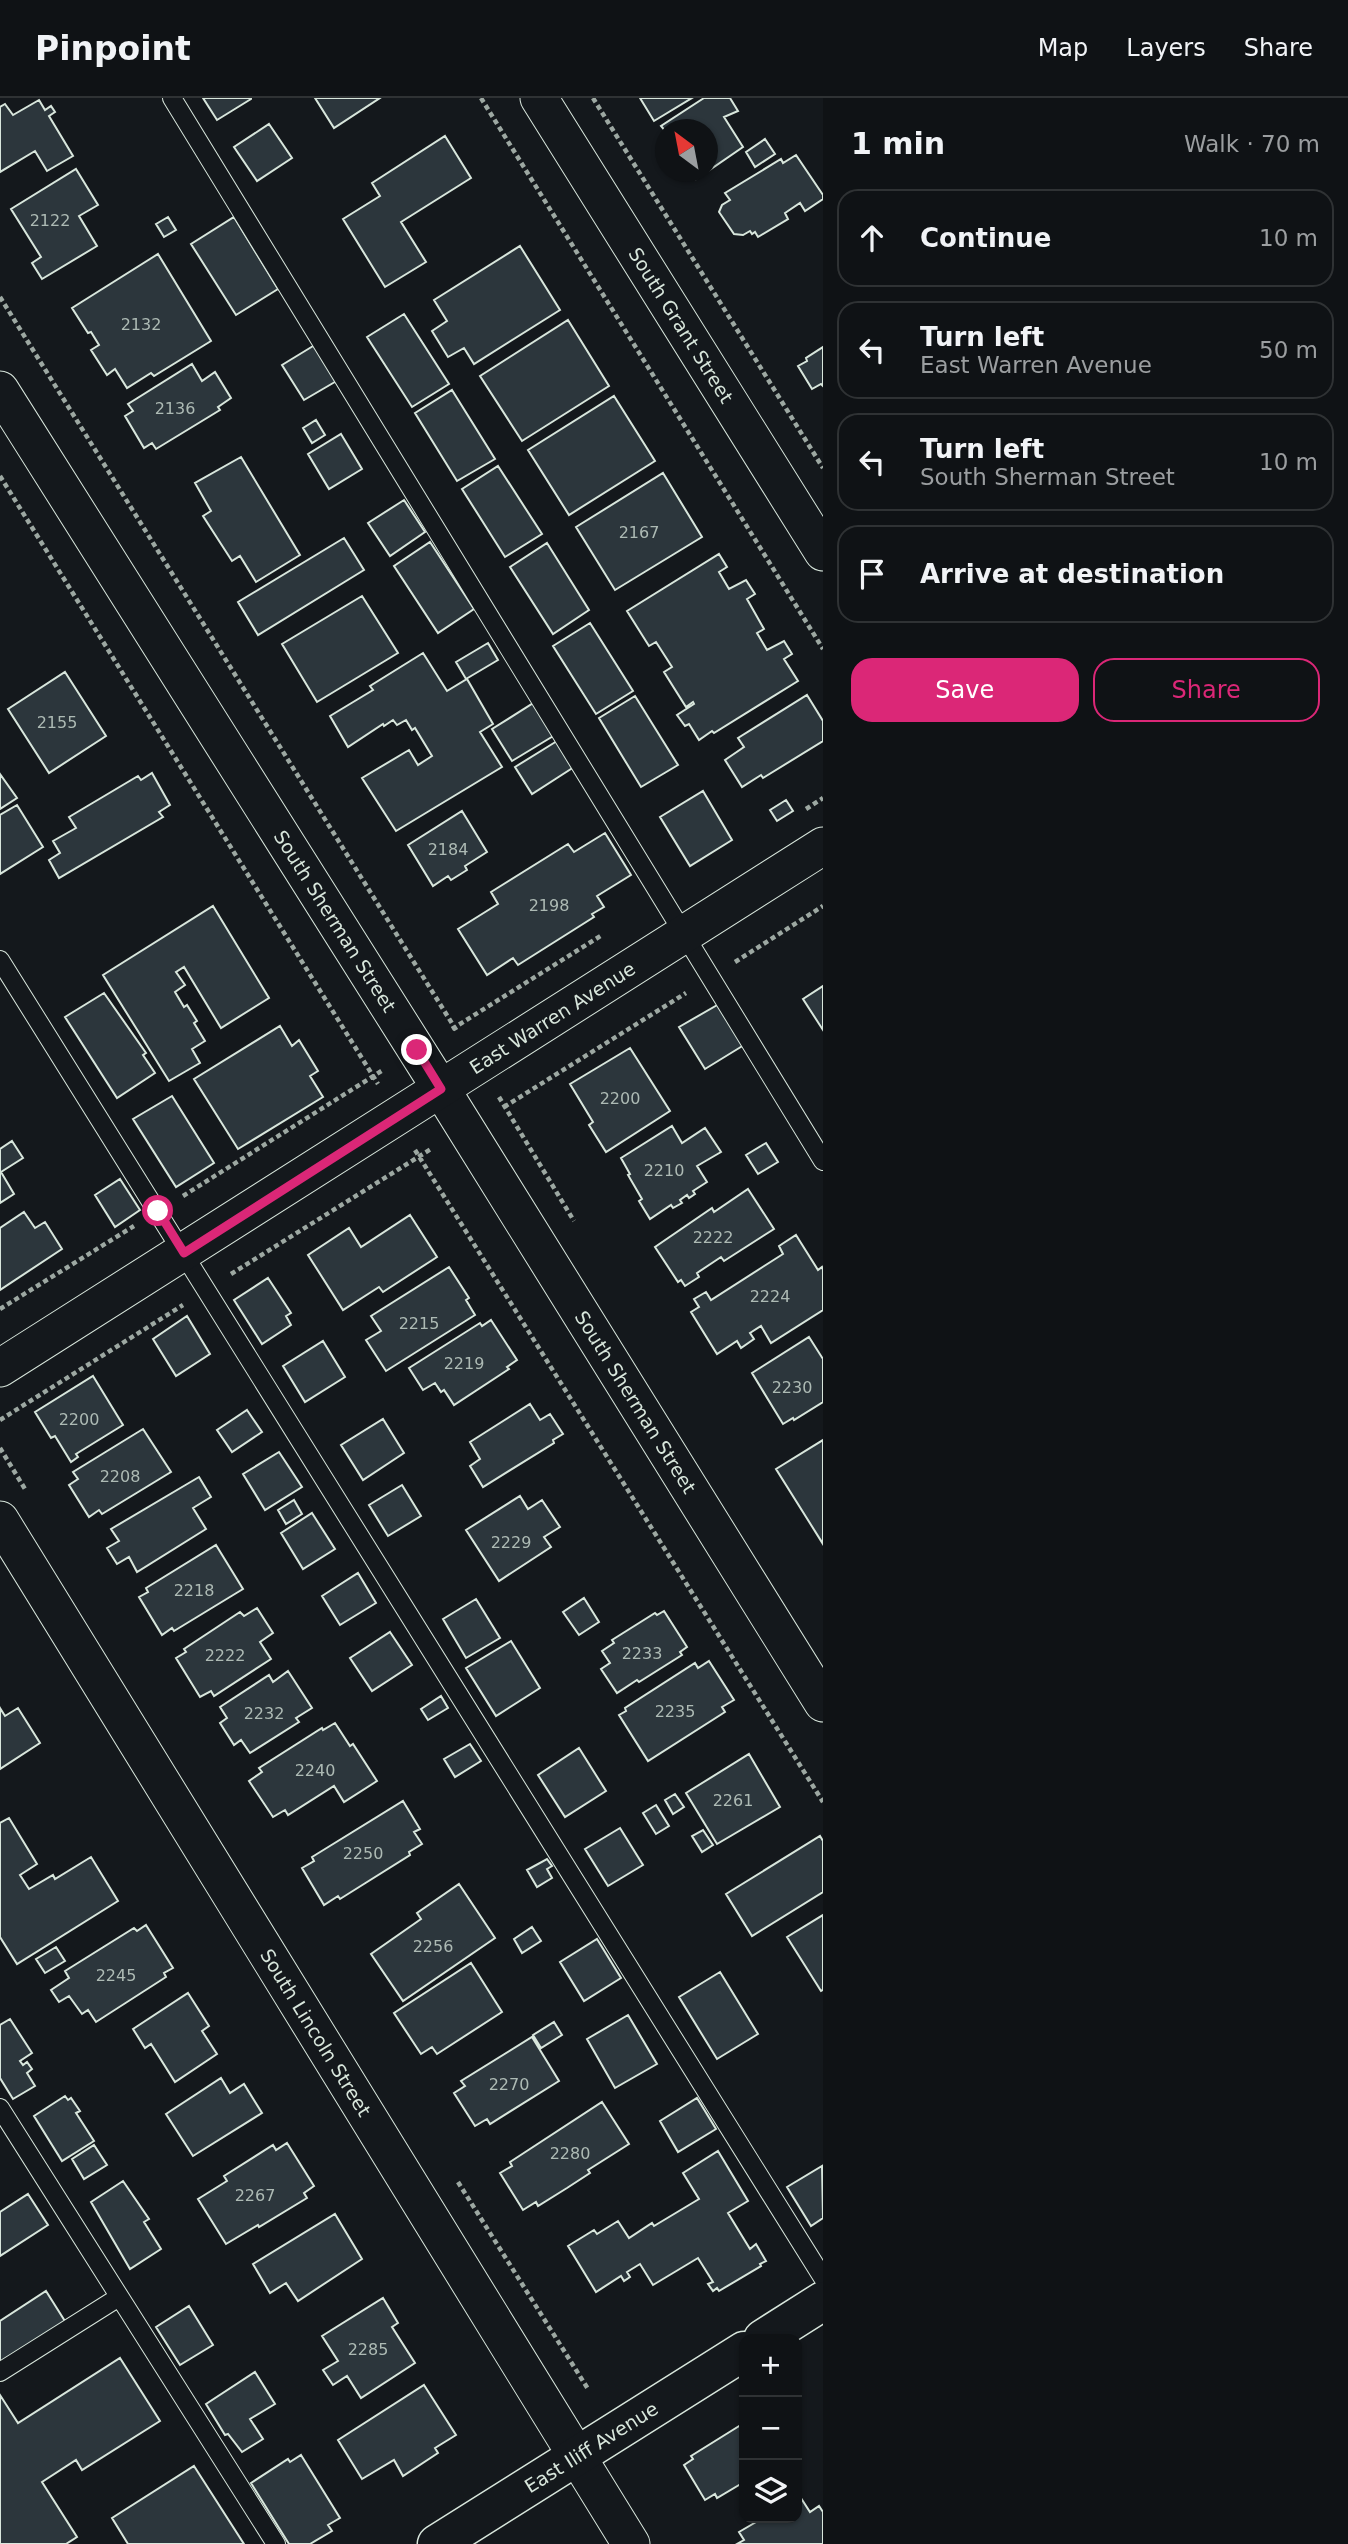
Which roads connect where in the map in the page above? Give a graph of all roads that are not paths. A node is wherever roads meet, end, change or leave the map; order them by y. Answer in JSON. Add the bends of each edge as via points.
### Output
{"nodes":[{"id":1,"x":172,"y":98,"type":"edge"},
{"id":2,"x":539,"y":98,"type":"edge"},
{"id":3,"x":0,"y":390,"type":"edge"},
{"id":4,"x":823,"y":552,"type":"edge"},
{"id":5,"x":823,"y":846,"type":"edge"},
{"id":6,"x":685,"y":934,"type":"junction"},
{"id":7,"x":0,"y":960,"type":"edge"},
{"id":8,"x":441,"y":1089,"type":"junction"},
{"id":9,"x":823,"y":1161,"type":"edge"},
{"id":10,"x":184,"y":1253,"type":"junction"},
{"id":11,"x":0,"y":1368,"type":"edge"},
{"id":12,"x":0,"y":1520,"type":"edge"},
{"id":13,"x":823,"y":1703,"type":"edge"},
{"id":14,"x":0,"y":2108,"type":"edge"},
{"id":15,"x":823,"y":2278,"type":"edge"},
{"id":16,"x":119,"y":2297,"type":"junction"},
{"id":17,"x":823,"y":2301,"type":"edge"},
{"id":18,"x":771,"y":2334,"type":"edge"},
{"id":19,"x":739,"y":2354,"type":"edge"},
{"id":20,"x":0,"y":2372,"type":"edge"},
{"id":21,"x":575,"y":2457,"type":"junction"},
{"id":22,"x":276,"y":2544,"type":"edge"},
{"id":23,"x":437,"y":2544,"type":"edge"},
{"id":24,"x":631,"y":2544,"type":"edge"}],
"edges":[{"from":1,"to":6,"type":"lane"},
{"from":2,"to":4,"type":"street","name":"South Grant Street"},
{"from":3,"to":8,"type":"street","name":"South Sherman Street"},
{"from":5,"to":6,"type":"street","name":"East Warren Avenue"},
{"from":6,"to":8,"type":"street","name":"East Warren Avenue"},
{"from":6,"to":9,"type":"lane"},
{"from":7,"to":10,"type":"lane"},
{"from":8,"to":10,"type":"street","name":"East Warren Avenue"},
{"from":8,"to":13,"type":"street","name":"South Sherman Street"},
{"from":10,"to":11,"type":"street","name":"East Warren Avenue"},
{"from":10,"to":15,"type":"lane"},
{"from":12,"to":21,"type":"street","name":"South Lincoln Street"},
{"from":14,"to":16,"type":"lane"},
{"from":16,"to":20,"type":"lane"},
{"from":16,"to":22,"type":"lane"},
{"from":17,"to":18,"type":"street"},
{"from":19,"to":21,"type":"street","name":"East Iliff Avenue"},
{"from":21,"to":23,"type":"street","name":"East Iliff Avenue"},
{"from":21,"to":24,"type":"street","name":"South Lincoln Street"}]}
